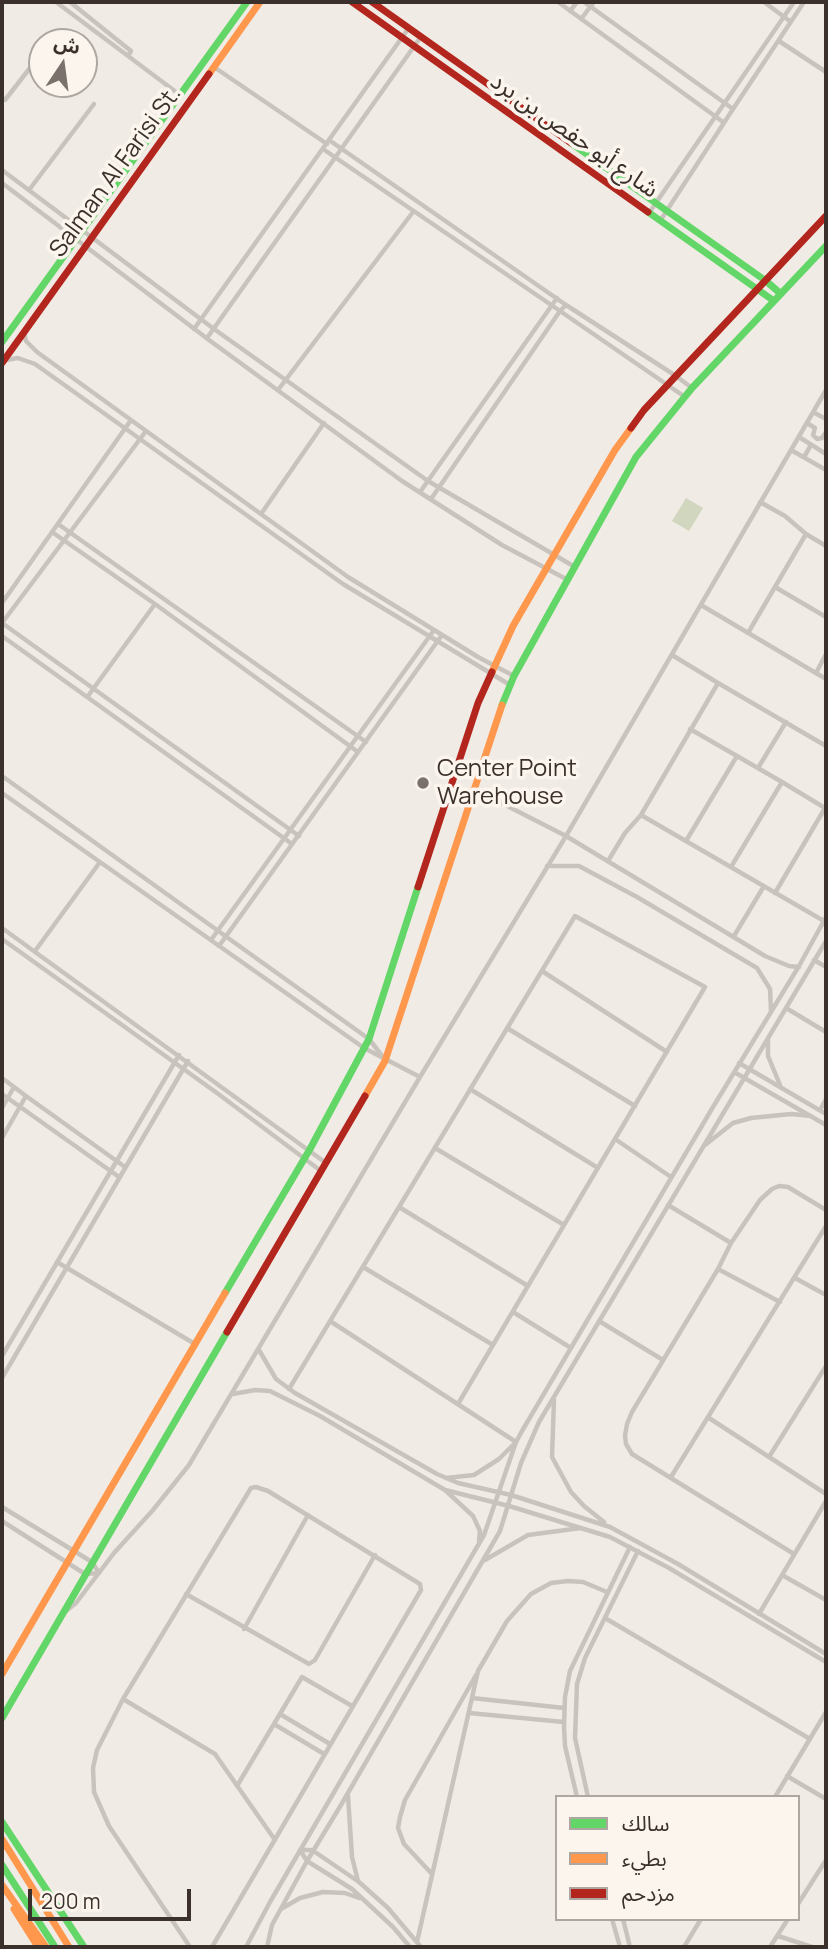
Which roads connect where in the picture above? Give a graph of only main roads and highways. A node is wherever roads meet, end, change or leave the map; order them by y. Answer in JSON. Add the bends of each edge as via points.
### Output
{"nodes":[{"id":1,"x":247,"y":2,"type":"edge"},
{"id":2,"x":260,"y":2,"type":"edge"},
{"id":3,"x":352,"y":2,"type":"edge"},
{"id":4,"x":372,"y":2,"type":"edge"},
{"id":5,"x":826,"y":216,"type":"edge"},
{"id":6,"x":826,"y":246,"type":"edge"},
{"id":7,"x":766,"y":281,"type":"junction"},
{"id":8,"x":758,"y":290,"type":"junction"},
{"id":9,"x":781,"y":294,"type":"junction"},
{"id":10,"x":774,"y":301,"type":"junction"},
{"id":11,"x":2,"y":342,"type":"edge"},
{"id":12,"x":2,"y":362,"type":"edge"},
{"id":13,"x":2,"y":1674,"type":"edge"},
{"id":14,"x":2,"y":1718,"type":"edge"},
{"id":15,"x":2,"y":1822,"type":"edge"},
{"id":16,"x":2,"y":1839,"type":"edge"},
{"id":17,"x":2,"y":1865,"type":"edge"},
{"id":18,"x":2,"y":1887,"type":"edge"},
{"id":19,"x":38,"y":1947,"type":"edge"},
{"id":20,"x":46,"y":1947,"type":"edge"},
{"id":21,"x":55,"y":1947,"type":"edge"},
{"id":22,"x":69,"y":1947,"type":"edge"},
{"id":23,"x":84,"y":1947,"type":"edge"}],
"edges":[{"from":1,"to":11,"type":"main road","name":"Salman Al Farisi St."},
{"from":2,"to":12,"type":"main road","name":"Salman Al Farisi St."},
{"from":3,"to":8,"type":"main road","name":"شارع أبو حفص بن برد"},
{"from":4,"to":7,"type":"main road","name":"شارع أبو حفص بن برد"},
{"from":5,"to":7,"type":"main road"},
{"from":6,"to":9,"type":"main road"},
{"from":7,"to":8,"type":"main road"},
{"from":7,"to":9,"type":"main road","name":"شارع أبو حفص بن برد"},
{"from":8,"to":10,"type":"main road","name":"شارع أبو حفص بن برد"},
{"from":8,"to":13,"type":"main road","via":[[644,410],[615,450],[513,626],[473,716],[369,1040],[310,1149]]},
{"from":9,"to":10,"type":"main road"},
{"from":10,"to":14,"type":"main road","via":[[692,388],[636,457],[514,676],[385,1061]]},
{"from":15,"to":23,"type":"main road"},
{"from":16,"to":22,"type":"main road"},
{"from":17,"to":21,"type":"main road"},
{"from":18,"to":19,"type":"main road"},
{"from":18,"to":20,"type":"main road"}]}
